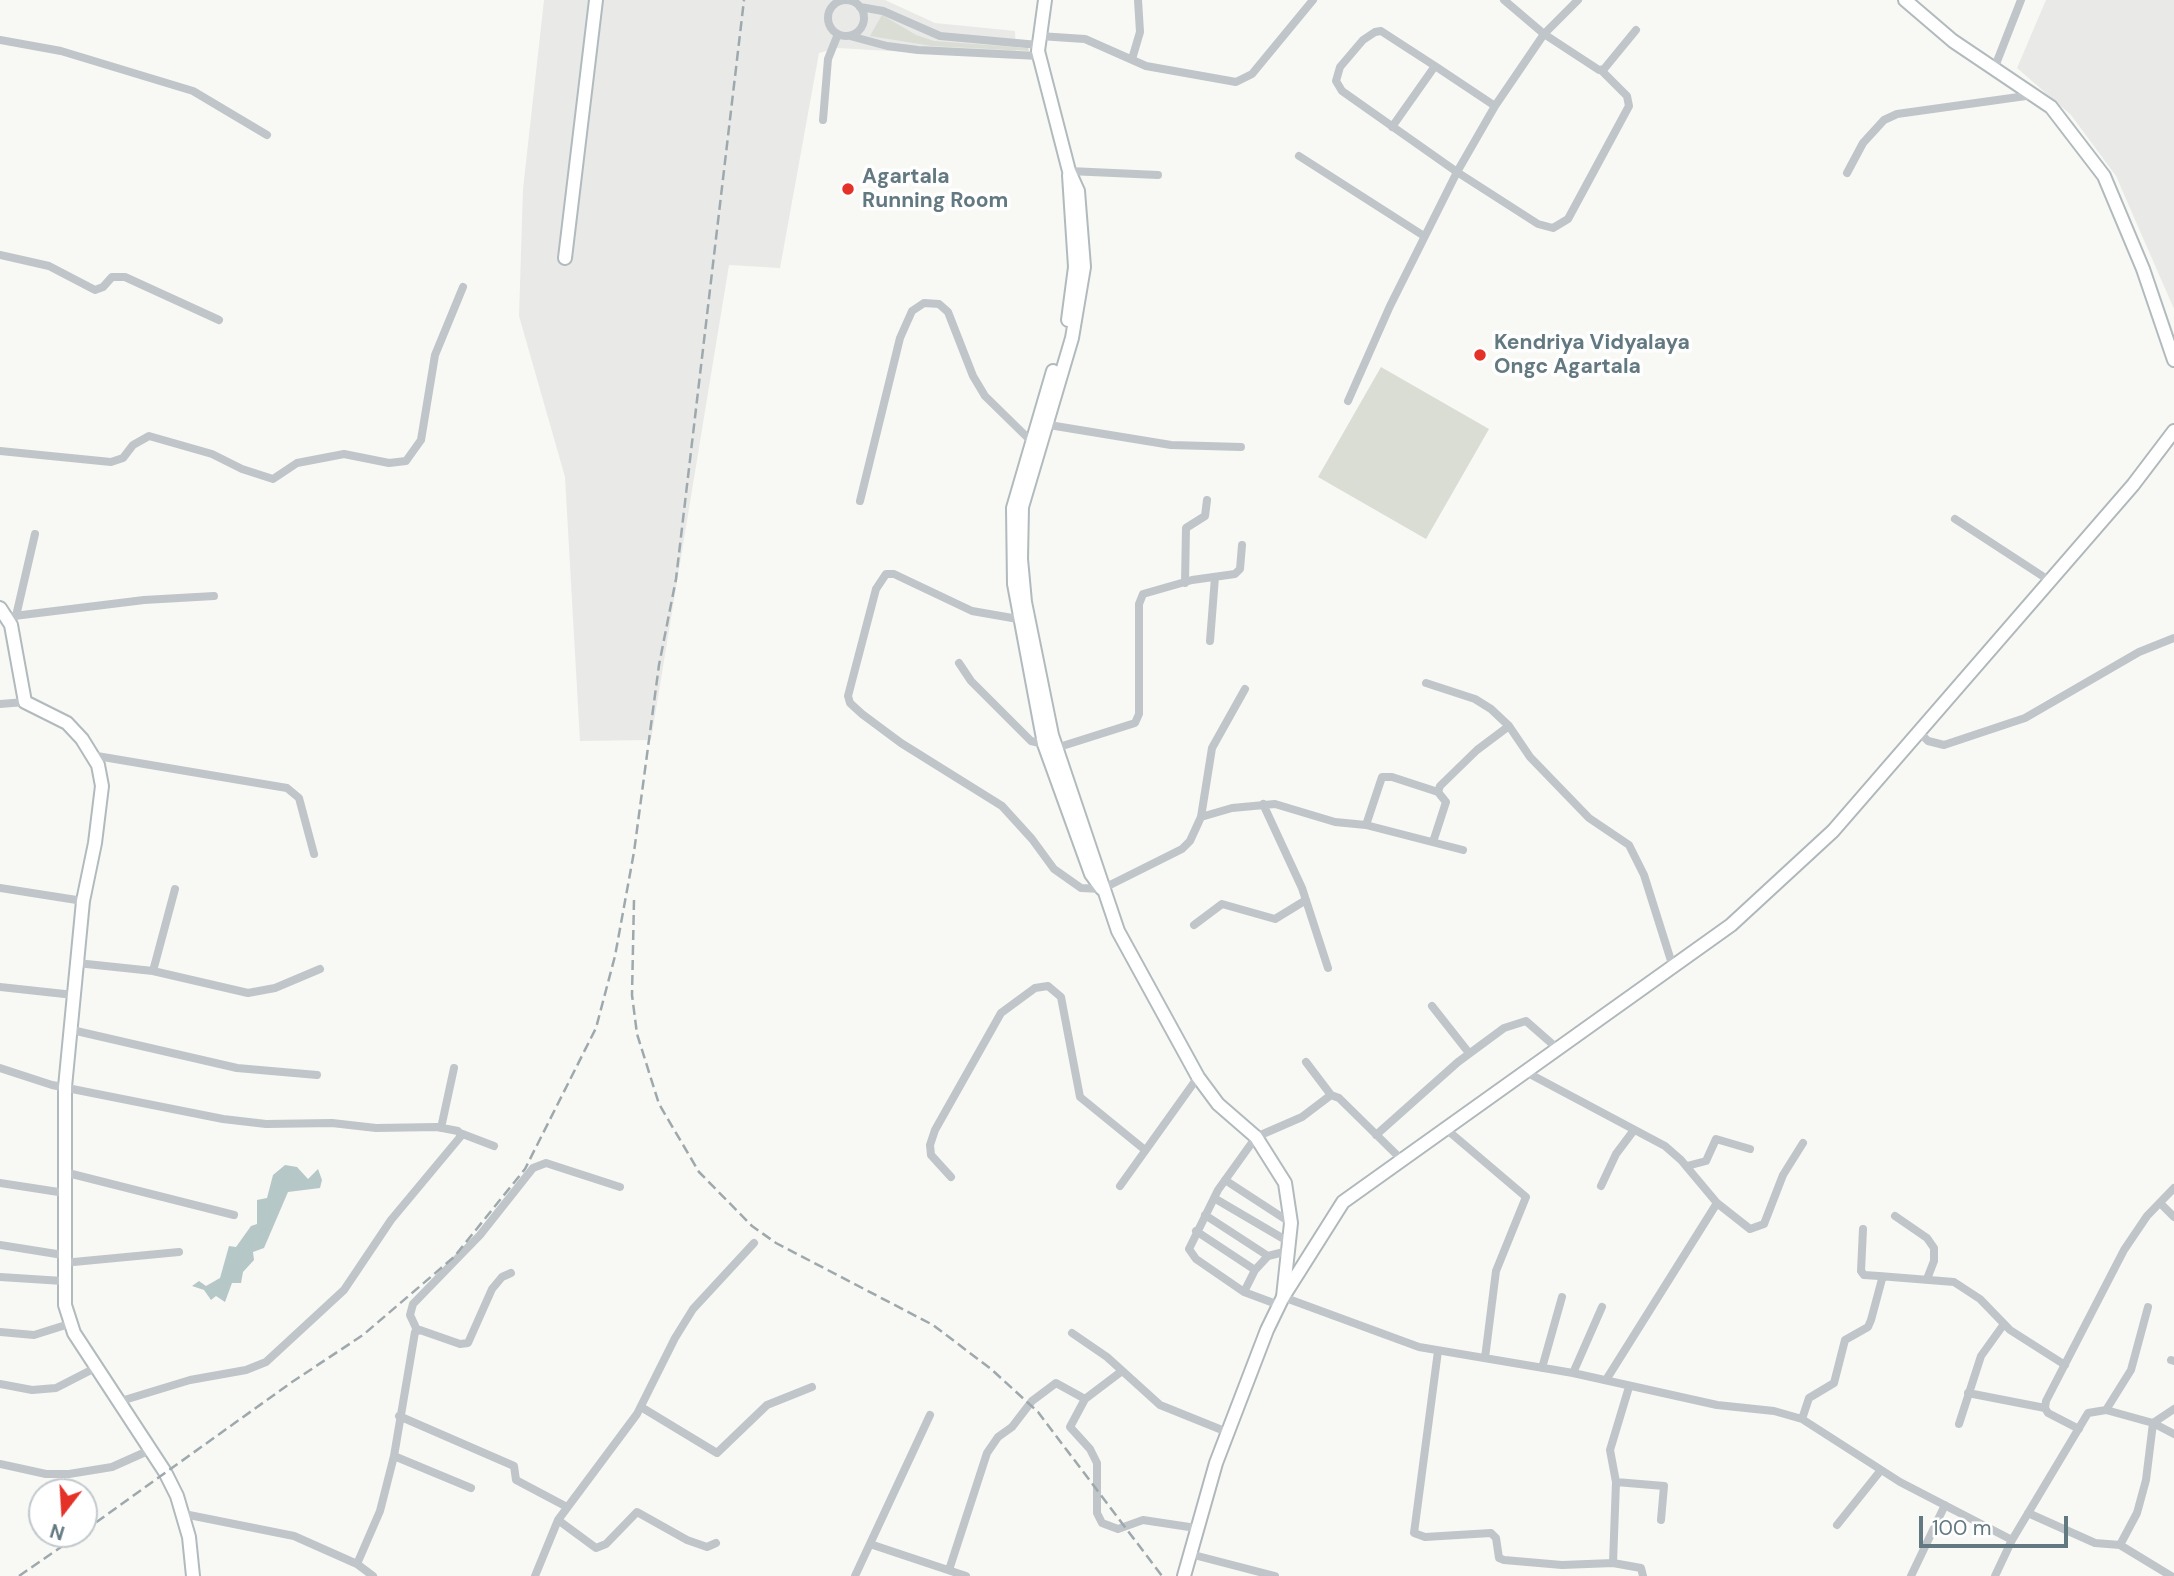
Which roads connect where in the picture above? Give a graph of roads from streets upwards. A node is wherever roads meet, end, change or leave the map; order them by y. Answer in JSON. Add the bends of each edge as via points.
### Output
{"nodes":[{"id":1,"x":596,"y":0,"type":"edge"},
{"id":2,"x":1045,"y":0,"type":"edge"},
{"id":3,"x":1138,"y":0,"type":"edge"},
{"id":4,"x":1312,"y":0,"type":"edge"},
{"id":5,"x":1504,"y":0,"type":"edge"},
{"id":6,"x":1578,"y":0,"type":"edge"},
{"id":7,"x":1905,"y":0,"type":"edge"},
{"id":8,"x":2021,"y":0,"type":"edge"},
{"id":9,"x":860,"y":7,"type":"junction"},
{"id":10,"x":1636,"y":30,"type":"dead end"},
{"id":11,"x":838,"y":34,"type":"junction"},
{"id":12,"x":1544,"y":34,"type":"junction"},
{"id":13,"x":850,"y":36,"type":"junction"},
{"id":14,"x":0,"y":40,"type":"edge"},
{"id":15,"x":1039,"y":46,"type":"junction"},
{"id":16,"x":1132,"y":59,"type":"junction"},
{"id":17,"x":1435,"y":66,"type":"junction"},
{"id":18,"x":1994,"y":69,"type":"junction"},
{"id":19,"x":1601,"y":70,"type":"junction"},
{"id":20,"x":2033,"y":95,"type":"junction"},
{"id":21,"x":1495,"y":106,"type":"junction"},
{"id":22,"x":824,"y":120,"type":"dead end"},
{"id":23,"x":1392,"y":127,"type":"junction"},
{"id":24,"x":267,"y":135,"type":"dead end"},
{"id":25,"x":1299,"y":156,"type":"dead end"},
{"id":26,"x":1069,"y":171,"type":"junction"},
{"id":27,"x":1457,"y":172,"type":"junction"},
{"id":28,"x":1847,"y":173,"type":"dead end"},
{"id":29,"x":1158,"y":176,"type":"dead end"},
{"id":30,"x":1424,"y":236,"type":"junction"},
{"id":31,"x":0,"y":255,"type":"edge"},
{"id":32,"x":565,"y":258,"type":"dead end"},
{"id":33,"x":463,"y":287,"type":"dead end"},
{"id":34,"x":219,"y":320,"type":"dead end"},
{"id":35,"x":2174,"y":360,"type":"edge"},
{"id":36,"x":1348,"y":401,"type":"dead end"},
{"id":37,"x":1042,"y":424,"type":"junction"},
{"id":38,"x":2174,"y":431,"type":"edge"},
{"id":39,"x":1032,"y":442,"type":"junction"},
{"id":40,"x":1241,"y":447,"type":"dead end"},
{"id":41,"x":0,"y":452,"type":"edge"},
{"id":42,"x":1207,"y":500,"type":"dead end"},
{"id":43,"x":860,"y":501,"type":"dead end"},
{"id":44,"x":1955,"y":519,"type":"dead end"},
{"id":45,"x":35,"y":534,"type":"dead end"},
{"id":46,"x":1242,"y":545,"type":"dead end"},
{"id":47,"x":1215,"y":577,"type":"junction"},
{"id":48,"x":2050,"y":581,"type":"junction"},
{"id":49,"x":1185,"y":583,"type":"junction"},
{"id":50,"x":214,"y":596,"type":"dead end"},
{"id":51,"x":1020,"y":602,"type":"junction"},
{"id":52,"x":7,"y":613,"type":"edge"},
{"id":53,"x":1018,"y":619,"type":"junction"},
{"id":54,"x":2174,"y":638,"type":"edge"},
{"id":55,"x":1210,"y":641,"type":"dead end"},
{"id":56,"x":959,"y":663,"type":"dead end"},
{"id":57,"x":1426,"y":683,"type":"dead end"},
{"id":58,"x":1245,"y":689,"type":"dead end"},
{"id":59,"x":25,"y":702,"type":"junction"},
{"id":60,"x":0,"y":704,"type":"edge"},
{"id":61,"x":1509,"y":726,"type":"junction"},
{"id":62,"x":1919,"y":732,"type":"junction"},
{"id":63,"x":1049,"y":741,"type":"junction"},
{"id":64,"x":91,"y":755,"type":"junction"},
{"id":65,"x":1438,"y":792,"type":"junction"},
{"id":66,"x":1263,"y":804,"type":"junction"},
{"id":67,"x":1201,"y":817,"type":"junction"},
{"id":68,"x":1366,"y":825,"type":"junction"},
{"id":69,"x":1433,"y":842,"type":"junction"},
{"id":70,"x":1463,"y":850,"type":"dead end"},
{"id":71,"x":314,"y":853,"type":"dead end"},
{"id":72,"x":0,"y":888,"type":"edge"},
{"id":73,"x":175,"y":889,"type":"dead end"},
{"id":74,"x":1102,"y":889,"type":"junction"},
{"id":75,"x":1306,"y":900,"type":"junction"},
{"id":76,"x":83,"y":901,"type":"junction"},
{"id":77,"x":1194,"y":925,"type":"dead end"},
{"id":78,"x":77,"y":963,"type":"junction"},
{"id":79,"x":1673,"y":967,"type":"junction"},
{"id":80,"x":1328,"y":968,"type":"dead end"},
{"id":81,"x":320,"y":969,"type":"dead end"},
{"id":82,"x":153,"y":971,"type":"junction"},
{"id":83,"x":0,"y":987,"type":"edge"},
{"id":84,"x":74,"y":995,"type":"junction"},
{"id":85,"x":1432,"y":1006,"type":"dead end"},
{"id":86,"x":72,"y":1030,"type":"junction"},
{"id":87,"x":1558,"y":1049,"type":"junction"},
{"id":88,"x":1469,"y":1053,"type":"junction"},
{"id":89,"x":1306,"y":1062,"type":"dead end"},
{"id":90,"x":0,"y":1068,"type":"edge"},
{"id":91,"x":454,"y":1068,"type":"dead end"},
{"id":92,"x":1526,"y":1072,"type":"junction"},
{"id":93,"x":317,"y":1074,"type":"dead end"},
{"id":94,"x":1198,"y":1077,"type":"junction"},
{"id":95,"x":65,"y":1087,"type":"junction"},
{"id":96,"x":1331,"y":1095,"type":"junction"},
{"id":97,"x":441,"y":1128,"type":"junction"},
{"id":98,"x":1446,"y":1129,"type":"junction"},
{"id":99,"x":1634,"y":1129,"type":"junction"},
{"id":100,"x":460,"y":1133,"type":"junction"},
{"id":101,"x":1376,"y":1135,"type":"junction"},
{"id":102,"x":1256,"y":1137,"type":"junction"},
{"id":103,"x":1803,"y":1143,"type":"dead end"},
{"id":104,"x":494,"y":1146,"type":"dead end"},
{"id":105,"x":1750,"y":1149,"type":"dead end"},
{"id":106,"x":1145,"y":1150,"type":"junction"},
{"id":107,"x":1402,"y":1160,"type":"junction"},
{"id":108,"x":1687,"y":1166,"type":"junction"},
{"id":109,"x":64,"y":1172,"type":"junction"},
{"id":110,"x":951,"y":1177,"type":"dead end"},
{"id":111,"x":1225,"y":1180,"type":"junction"},
{"id":112,"x":0,"y":1183,"type":"edge"},
{"id":113,"x":1601,"y":1185,"type":"dead end"},
{"id":114,"x":620,"y":1186,"type":"dead end"},
{"id":115,"x":1120,"y":1186,"type":"dead end"},
{"id":116,"x":2174,"y":1188,"type":"edge"},
{"id":117,"x":65,"y":1194,"type":"junction"},
{"id":118,"x":1214,"y":1198,"type":"junction"},
{"id":119,"x":1717,"y":1203,"type":"junction"},
{"id":120,"x":2160,"y":1203,"type":"junction"},
{"id":121,"x":234,"y":1215,"type":"dead end"},
{"id":122,"x":1205,"y":1215,"type":"junction"},
{"id":123,"x":1895,"y":1216,"type":"dead end"},
{"id":124,"x":2174,"y":1217,"type":"edge"},
{"id":125,"x":1292,"y":1223,"type":"junction"},
{"id":126,"x":1863,"y":1229,"type":"dead end"},
{"id":127,"x":1196,"y":1231,"type":"junction"},
{"id":128,"x":754,"y":1243,"type":"dead end"},
{"id":129,"x":0,"y":1245,"type":"edge"},
{"id":130,"x":1289,"y":1246,"type":"junction"},
{"id":131,"x":179,"y":1252,"type":"dead end"},
{"id":132,"x":1268,"y":1256,"type":"junction"},
{"id":133,"x":63,"y":1259,"type":"junction"},
{"id":134,"x":1255,"y":1270,"type":"junction"},
{"id":135,"x":511,"y":1273,"type":"dead end"},
{"id":136,"x":1879,"y":1276,"type":"junction"},
{"id":137,"x":0,"y":1277,"type":"edge"},
{"id":138,"x":1927,"y":1279,"type":"junction"},
{"id":139,"x":63,"y":1281,"type":"junction"},
{"id":140,"x":1244,"y":1292,"type":"junction"},
{"id":141,"x":1562,"y":1297,"type":"dead end"},
{"id":142,"x":1281,"y":1301,"type":"junction"},
{"id":143,"x":1602,"y":1307,"type":"dead end"},
{"id":144,"x":2148,"y":1307,"type":"dead end"},
{"id":145,"x":69,"y":1324,"type":"junction"},
{"id":146,"x":2004,"y":1324,"type":"junction"},
{"id":147,"x":417,"y":1330,"type":"junction"},
{"id":148,"x":0,"y":1332,"type":"edge"},
{"id":149,"x":1072,"y":1334,"type":"dead end"},
{"id":150,"x":1438,"y":1351,"type":"junction"},
{"id":151,"x":1485,"y":1358,"type":"junction"},
{"id":152,"x":2065,"y":1364,"type":"junction"},
{"id":153,"x":97,"y":1367,"type":"junction"},
{"id":154,"x":1542,"y":1368,"type":"junction"},
{"id":155,"x":1122,"y":1371,"type":"junction"},
{"id":156,"x":1573,"y":1374,"type":"junction"},
{"id":157,"x":1606,"y":1380,"type":"junction"},
{"id":158,"x":0,"y":1384,"type":"edge"},
{"id":159,"x":812,"y":1387,"type":"dead end"},
{"id":160,"x":1629,"y":1387,"type":"junction"},
{"id":161,"x":1968,"y":1394,"type":"junction"},
{"id":162,"x":1085,"y":1399,"type":"junction"},
{"id":163,"x":121,"y":1401,"type":"junction"},
{"id":164,"x":641,"y":1406,"type":"junction"},
{"id":165,"x":2045,"y":1408,"type":"junction"},
{"id":166,"x":2174,"y":1409,"type":"edge"},
{"id":167,"x":2106,"y":1410,"type":"junction"},
{"id":168,"x":399,"y":1416,"type":"junction"},
{"id":169,"x":930,"y":1416,"type":"dead end"},
{"id":170,"x":1802,"y":1419,"type":"junction"},
{"id":171,"x":2153,"y":1423,"type":"junction"},
{"id":172,"x":1959,"y":1424,"type":"dead end"},
{"id":173,"x":2079,"y":1429,"type":"junction"},
{"id":174,"x":1227,"y":1432,"type":"junction"},
{"id":175,"x":2174,"y":1434,"type":"edge"},
{"id":176,"x":150,"y":1450,"type":"junction"},
{"id":177,"x":394,"y":1456,"type":"junction"},
{"id":178,"x":0,"y":1464,"type":"edge"},
{"id":179,"x":1881,"y":1470,"type":"junction"},
{"id":180,"x":1616,"y":1482,"type":"junction"},
{"id":181,"x":471,"y":1488,"type":"dead end"},
{"id":182,"x":1945,"y":1505,"type":"junction"},
{"id":183,"x":567,"y":1507,"type":"junction"},
{"id":184,"x":2028,"y":1513,"type":"junction"},
{"id":185,"x":184,"y":1514,"type":"junction"},
{"id":186,"x":558,"y":1520,"type":"junction"},
{"id":187,"x":1661,"y":1520,"type":"dead end"},
{"id":188,"x":1837,"y":1525,"type":"dead end"},
{"id":189,"x":1196,"y":1528,"type":"junction"},
{"id":190,"x":2012,"y":1540,"type":"junction"},
{"id":191,"x":716,"y":1543,"type":"dead end"},
{"id":192,"x":870,"y":1544,"type":"junction"},
{"id":193,"x":2120,"y":1545,"type":"junction"},
{"id":194,"x":1189,"y":1554,"type":"junction"},
{"id":195,"x":357,"y":1563,"type":"junction"},
{"id":196,"x":1613,"y":1563,"type":"junction"},
{"id":197,"x":1562,"y":1565,"type":"junction"},
{"id":198,"x":949,"y":1570,"type":"junction"},
{"id":199,"x":193,"y":1576,"type":"edge"},
{"id":200,"x":373,"y":1576,"type":"edge"},
{"id":201,"x":535,"y":1576,"type":"edge"},
{"id":202,"x":855,"y":1576,"type":"edge"},
{"id":203,"x":966,"y":1576,"type":"edge"},
{"id":204,"x":1184,"y":1576,"type":"edge"},
{"id":205,"x":1275,"y":1576,"type":"edge"},
{"id":206,"x":1559,"y":1576,"type":"edge"},
{"id":207,"x":1643,"y":1576,"type":"edge"},
{"id":208,"x":1911,"y":1576,"type":"edge"},
{"id":209,"x":1995,"y":1576,"type":"edge"},
{"id":210,"x":2171,"y":1576,"type":"edge"}],
"edges":[{"from":1,"to":32,"type":"street"},
{"from":2,"to":15,"type":"street"},
{"from":3,"to":16,"type":"street","via":[[1140,32]]},
{"from":4,"to":16,"type":"street","via":[[1244,80],[1157,69]]},
{"from":5,"to":12,"type":"street"},
{"from":6,"to":12,"type":"street"},
{"from":7,"to":18,"type":"street"},
{"from":8,"to":18,"type":"street"},
{"from":9,"to":11,"type":"street","via":[[845,0],[834,5],[829,20]]},
{"from":9,"to":13,"type":"street","via":[[863,24]]},
{"from":9,"to":15,"type":"street","via":[[874,7],[940,36]]},
{"from":10,"to":19,"type":"street"},
{"from":11,"to":13,"type":"street"},
{"from":11,"to":22,"type":"street","via":[[828,59]]},
{"from":12,"to":19,"type":"street"},
{"from":12,"to":21,"type":"street"},
{"from":13,"to":15,"type":"street","via":[[918,50]]},
{"from":14,"to":24,"type":"street","via":[[61,51],[192,91]]},
{"from":15,"to":16,"type":"street","via":[[1085,39]]},
{"from":15,"to":26,"type":"street"},
{"from":17,"to":21,"type":"street"},
{"from":17,"to":23,"type":"street"},
{"from":17,"to":23,"type":"street","via":[[1381,31],[1363,40],[1340,67],[1338,87]]},
{"from":18,"to":20,"type":"street"},
{"from":19,"to":27,"type":"street","via":[[1627,96],[1629,106],[1561,226],[1538,224]]},
{"from":20,"to":28,"type":"street","via":[[1897,114],[1884,120],[1863,143]]},
{"from":20,"to":35,"type":"street","via":[[2051,107],[2104,176]]},
{"from":21,"to":27,"type":"street"},
{"from":23,"to":27,"type":"street"},
{"from":25,"to":30,"type":"street"},
{"from":26,"to":29,"type":"street"},
{"from":26,"to":37,"type":"street","via":[[1078,191],[1084,267],[1077,317]]},
{"from":27,"to":30,"type":"street"},
{"from":30,"to":36,"type":"street"},
{"from":31,"to":34,"type":"street","via":[[49,266],[95,290],[112,277],[125,277]]},
{"from":33,"to":41,"type":"street","via":[[435,355],[421,440],[407,461],[389,463],[344,454],[297,463],[273,479],[212,454],[149,436],[111,462]]},
{"from":37,"to":39,"type":"street"},
{"from":37,"to":40,"type":"street","via":[[1171,445]]},
{"from":37,"to":51,"type":"street","via":[[1020,520]]},
{"from":38,"to":48,"type":"street"},
{"from":39,"to":43,"type":"street","via":[[985,396],[948,312],[939,304],[924,303],[912,311],[900,338]]},
{"from":39,"to":51,"type":"street","via":[[1012,520]]},
{"from":42,"to":49,"type":"street","via":[[1205,516],[1186,528]]},
{"from":44,"to":48,"type":"street"},
{"from":45,"to":52,"type":"street"},
{"from":46,"to":47,"type":"street","via":[[1238,571]]},
{"from":47,"to":49,"type":"street"},
{"from":47,"to":55,"type":"street"},
{"from":48,"to":62,"type":"street"},
{"from":49,"to":63,"type":"street","via":[[1147,591],[1140,599],[1139,714],[1135,723]]},
{"from":50,"to":52,"type":"street"},
{"from":51,"to":53,"type":"street"},
{"from":51,"to":63,"type":"street"},
{"from":52,"to":59,"type":"street"},
{"from":53,"to":63,"type":"street"},
{"from":53,"to":74,"type":"street","via":[[964,608],[886,574],[873,601],[850,684],[850,703],[901,743],[1002,806],[1067,881],[1081,888]]},
{"from":54,"to":62,"type":"street","via":[[2025,718],[1944,744],[1934,744]]},
{"from":56,"to":63,"type":"street","via":[[1031,741]]},
{"from":57,"to":61,"type":"street","via":[[1475,699]]},
{"from":58,"to":67,"type":"street","via":[[1212,748]]},
{"from":59,"to":60,"type":"street"},
{"from":59,"to":64,"type":"street","via":[[67,723]]},
{"from":61,"to":65,"type":"street","via":[[1467,758]]},
{"from":61,"to":79,"type":"street","via":[[1530,757],[1589,818],[1622,839],[1634,853]]},
{"from":62,"to":79,"type":"street","via":[[1833,831],[1731,925]]},
{"from":63,"to":74,"type":"street","via":[[1100,871]]},
{"from":64,"to":71,"type":"street","via":[[287,788],[299,798]]},
{"from":64,"to":76,"type":"street","via":[[102,786]]},
{"from":65,"to":68,"type":"street","via":[[1382,777]]},
{"from":65,"to":69,"type":"street","via":[[1446,802]]},
{"from":66,"to":67,"type":"street"},
{"from":66,"to":68,"type":"street"},
{"from":66,"to":75,"type":"street"},
{"from":67,"to":74,"type":"street","via":[[1196,833],[1182,849]]},
{"from":68,"to":69,"type":"street"},
{"from":69,"to":70,"type":"street"},
{"from":72,"to":76,"type":"street"},
{"from":73,"to":82,"type":"street"},
{"from":74,"to":94,"type":"street","via":[[1130,957]]},
{"from":75,"to":77,"type":"street","via":[[1275,919],[1222,904]]},
{"from":75,"to":80,"type":"street"},
{"from":76,"to":78,"type":"street"},
{"from":78,"to":82,"type":"street"},
{"from":78,"to":84,"type":"street"},
{"from":79,"to":87,"type":"street"},
{"from":81,"to":82,"type":"street","via":[[275,988],[248,993]]},
{"from":83,"to":84,"type":"street"},
{"from":84,"to":86,"type":"street"},
{"from":85,"to":88,"type":"street"},
{"from":86,"to":93,"type":"street","via":[[237,1069]]},
{"from":86,"to":95,"type":"street"},
{"from":87,"to":88,"type":"street","via":[[1524,1021],[1504,1028]]},
{"from":87,"to":92,"type":"street"},
{"from":88,"to":101,"type":"street"},
{"from":89,"to":96,"type":"street"},
{"from":90,"to":95,"type":"street"},
{"from":91,"to":97,"type":"street"},
{"from":92,"to":98,"type":"street"},
{"from":92,"to":99,"type":"street"},
{"from":94,"to":102,"type":"street","via":[[1217,1104]]},
{"from":94,"to":106,"type":"street"},
{"from":95,"to":97,"type":"street","via":[[257,1123]]},
{"from":95,"to":109,"type":"street"},
{"from":96,"to":101,"type":"street"},
{"from":96,"to":102,"type":"street","via":[[1302,1117]]},
{"from":97,"to":100,"type":"street"},
{"from":98,"to":107,"type":"street"},
{"from":98,"to":151,"type":"street","via":[[1527,1197],[1496,1271]]},
{"from":99,"to":108,"type":"street","via":[[1665,1146]]},
{"from":99,"to":113,"type":"street"},
{"from":100,"to":104,"type":"street"},
{"from":100,"to":163,"type":"street","via":[[461,1139],[391,1220],[344,1290],[266,1362]]},
{"from":101,"to":107,"type":"street"},
{"from":102,"to":111,"type":"street"},
{"from":102,"to":125,"type":"street","via":[[1285,1183]]},
{"from":103,"to":119,"type":"street","via":[[1760,1228],[1746,1228]]},
{"from":105,"to":108,"type":"street","via":[[1716,1139],[1706,1161]]},
{"from":106,"to":110,"type":"street","via":[[1080,1097],[1061,997],[1048,986],[1035,988],[1001,1013],[935,1130],[931,1155]]},
{"from":106,"to":115,"type":"street"},
{"from":107,"to":142,"type":"street","via":[[1343,1202]]},
{"from":108,"to":119,"type":"street"},
{"from":109,"to":117,"type":"street"},
{"from":109,"to":121,"type":"street"},
{"from":111,"to":118,"type":"street"},
{"from":111,"to":125,"type":"street"},
{"from":112,"to":117,"type":"street"},
{"from":114,"to":147,"type":"street","via":[[546,1163],[533,1168],[480,1235],[413,1304],[410,1315]]},
{"from":116,"to":120,"type":"street"},
{"from":117,"to":133,"type":"street"},
{"from":118,"to":122,"type":"street"},
{"from":118,"to":130,"type":"street"},
{"from":119,"to":157,"type":"street"},
{"from":120,"to":124,"type":"street"},
{"from":120,"to":152,"type":"street","via":[[2106,1280]]},
{"from":122,"to":127,"type":"street"},
{"from":122,"to":132,"type":"street"},
{"from":123,"to":138,"type":"street","via":[[1934,1248]]},
{"from":125,"to":130,"type":"street"},
{"from":126,"to":136,"type":"street","via":[[1861,1271]]},
{"from":127,"to":134,"type":"street"},
{"from":127,"to":140,"type":"street","via":[[1190,1253]]},
{"from":128,"to":164,"type":"street","via":[[693,1309]]},
{"from":129,"to":133,"type":"street"},
{"from":130,"to":132,"type":"street"},
{"from":130,"to":142,"type":"street"},
{"from":131,"to":133,"type":"street"},
{"from":132,"to":134,"type":"street"},
{"from":133,"to":139,"type":"street"},
{"from":134,"to":140,"type":"street"},
{"from":135,"to":147,"type":"street","via":[[492,1289],[468,1343]]},
{"from":136,"to":138,"type":"street"},
{"from":136,"to":170,"type":"street","via":[[1881,1284],[1868,1328],[1845,1340],[1834,1383],[1810,1398]]},
{"from":137,"to":139,"type":"street"},
{"from":138,"to":146,"type":"street","via":[[1966,1289]]},
{"from":139,"to":145,"type":"street"},
{"from":140,"to":142,"type":"street"},
{"from":141,"to":154,"type":"street"},
{"from":142,"to":150,"type":"street"},
{"from":142,"to":174,"type":"street"},
{"from":143,"to":156,"type":"street"},
{"from":144,"to":167,"type":"street","via":[[2131,1370]]},
{"from":145,"to":148,"type":"street","via":[[34,1335]]},
{"from":145,"to":153,"type":"street"},
{"from":146,"to":152,"type":"street"},
{"from":146,"to":161,"type":"street","via":[[1981,1356]]},
{"from":147,"to":168,"type":"street"},
{"from":149,"to":155,"type":"street"},
{"from":150,"to":151,"type":"street"},
{"from":150,"to":197,"type":"street","via":[[1415,1534],[1488,1532],[1496,1538],[1500,1559]]},
{"from":151,"to":154,"type":"street"},
{"from":152,"to":165,"type":"street"},
{"from":153,"to":158,"type":"street","via":[[56,1388],[32,1390]]},
{"from":153,"to":163,"type":"street"},
{"from":154,"to":156,"type":"street"},
{"from":155,"to":162,"type":"street"},
{"from":155,"to":174,"type":"street","via":[[1163,1407]]},
{"from":156,"to":157,"type":"street"},
{"from":157,"to":160,"type":"street"},
{"from":159,"to":164,"type":"street","via":[[767,1405],[717,1453]]},
{"from":160,"to":170,"type":"street"},
{"from":160,"to":180,"type":"street","via":[[1610,1450]]},
{"from":161,"to":165,"type":"street"},
{"from":161,"to":172,"type":"street"},
{"from":162,"to":189,"type":"street","via":[[1070,1427],[1097,1463],[1097,1513],[1102,1522],[1118,1529],[1143,1520]]},
{"from":162,"to":198,"type":"street","via":[[1056,1383],[998,1437],[987,1453]]},
{"from":163,"to":176,"type":"street"},
{"from":164,"to":183,"type":"street"},
{"from":165,"to":173,"type":"street"},
{"from":166,"to":171,"type":"street"},
{"from":167,"to":171,"type":"street"},
{"from":167,"to":173,"type":"street","via":[[2088,1413]]},
{"from":168,"to":177,"type":"street"},
{"from":168,"to":183,"type":"street","via":[[514,1466],[516,1480]]},
{"from":169,"to":192,"type":"street"},
{"from":170,"to":179,"type":"street"},
{"from":171,"to":175,"type":"street"},
{"from":171,"to":193,"type":"street","via":[[2146,1480],[2137,1513]]},
{"from":173,"to":184,"type":"street"},
{"from":174,"to":189,"type":"street"},
{"from":176,"to":178,"type":"street","via":[[112,1467],[69,1474]]},
{"from":176,"to":185,"type":"street"},
{"from":177,"to":181,"type":"street"},
{"from":177,"to":195,"type":"street","via":[[380,1511]]},
{"from":179,"to":182,"type":"street"},
{"from":179,"to":188,"type":"street"},
{"from":180,"to":187,"type":"street","via":[[1662,1485]]},
{"from":180,"to":196,"type":"street"},
{"from":182,"to":190,"type":"street"},
{"from":182,"to":208,"type":"street"},
{"from":183,"to":186,"type":"street"},
{"from":184,"to":190,"type":"street"},
{"from":184,"to":193,"type":"street","via":[[2095,1543]]},
{"from":185,"to":195,"type":"street","via":[[293,1536]]},
{"from":185,"to":199,"type":"street"},
{"from":186,"to":191,"type":"street","via":[[596,1548],[606,1544],[637,1512],[699,1545]]},
{"from":186,"to":201,"type":"street"},
{"from":189,"to":194,"type":"street"},
{"from":190,"to":209,"type":"street"},
{"from":192,"to":198,"type":"street"},
{"from":192,"to":202,"type":"street"},
{"from":193,"to":210,"type":"street"},
{"from":194,"to":204,"type":"street"},
{"from":194,"to":205,"type":"street"},
{"from":195,"to":200,"type":"street"},
{"from":196,"to":197,"type":"street"},
{"from":196,"to":207,"type":"street","via":[[1641,1568]]},
{"from":197,"to":206,"type":"street"},
{"from":198,"to":203,"type":"street"}]}
